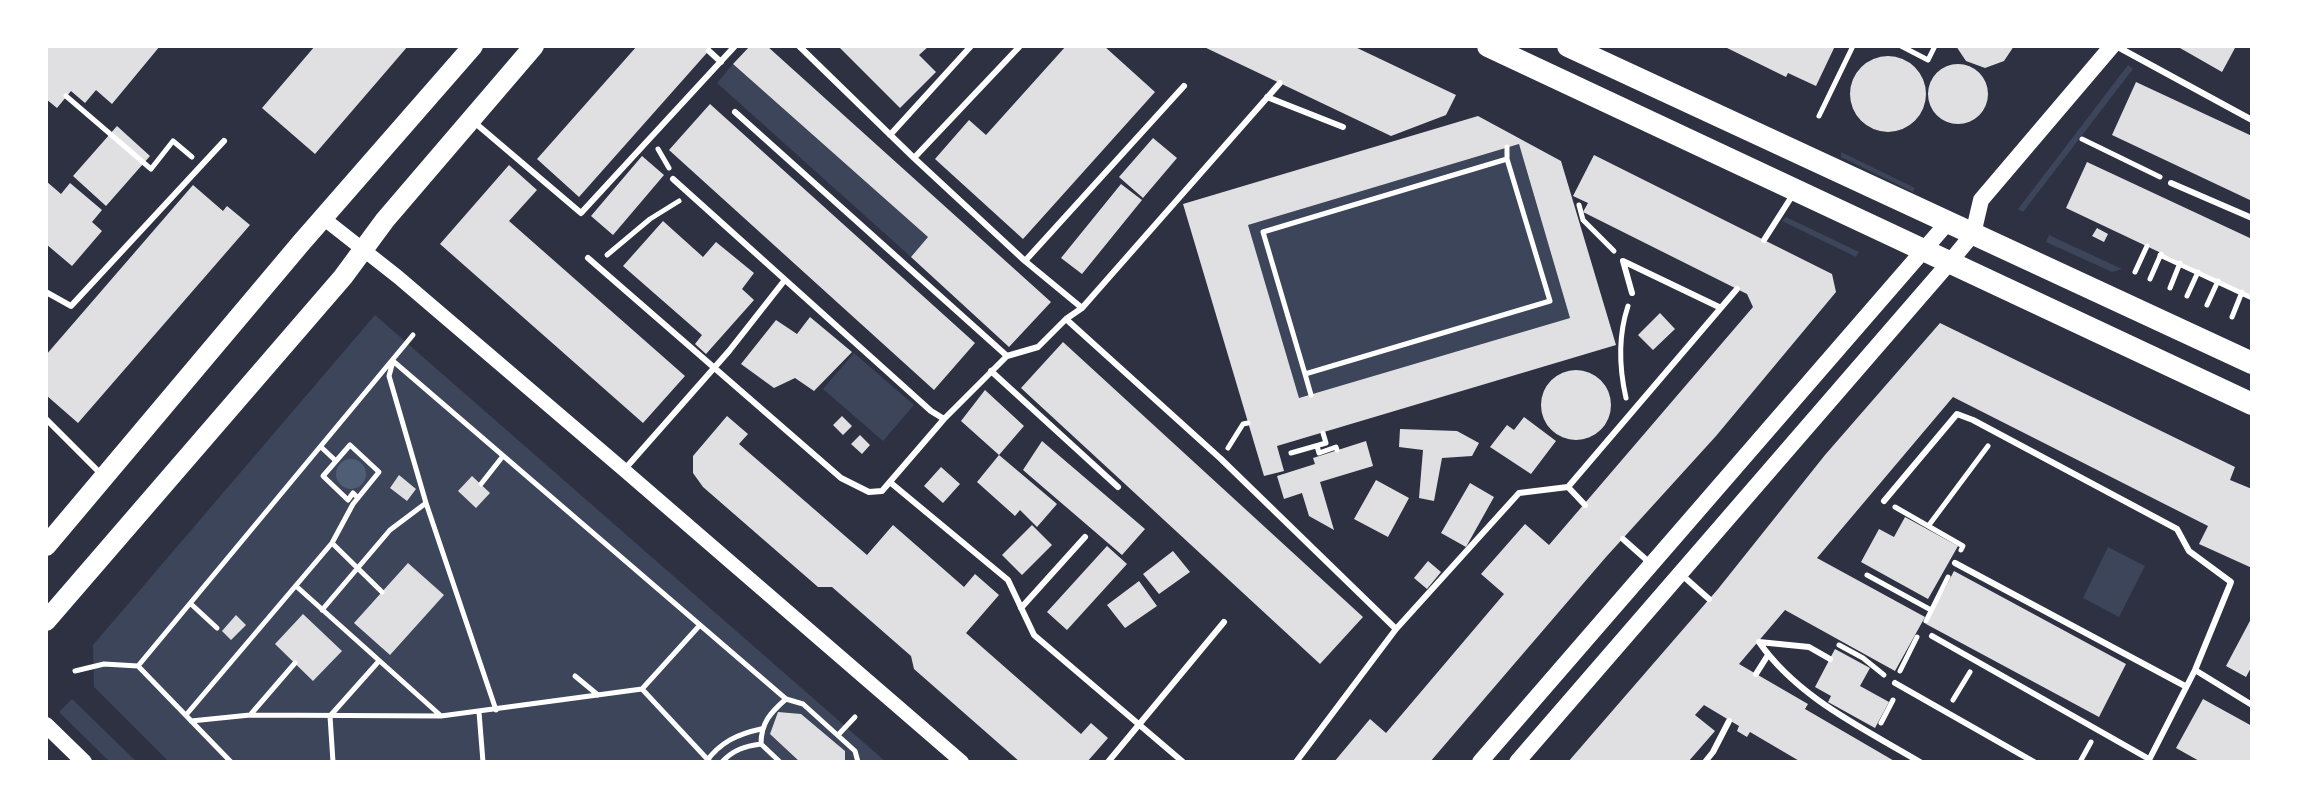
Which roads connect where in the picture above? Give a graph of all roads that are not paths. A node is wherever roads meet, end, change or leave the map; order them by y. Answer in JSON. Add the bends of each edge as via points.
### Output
{"nodes":[{"id":1,"x":473,"y":46,"type":"edge"},
{"id":2,"x":534,"y":46,"type":"edge"},
{"id":3,"x":735,"y":46,"type":"edge"},
{"id":4,"x":799,"y":46,"type":"edge"},
{"id":5,"x":971,"y":46,"type":"edge"},
{"id":6,"x":1020,"y":46,"type":"edge"},
{"id":7,"x":1488,"y":46,"type":"edge"},
{"id":8,"x":1568,"y":46,"type":"edge"},
{"id":9,"x":2114,"y":46,"type":"edge"},
{"id":10,"x":709,"y":51,"type":"dead end"},
{"id":11,"x":721,"y":62,"type":"junction"},
{"id":12,"x":1280,"y":83,"type":"dead end"},
{"id":13,"x":1184,"y":86,"type":"dead end"},
{"id":14,"x":1267,"y":97,"type":"junction"},
{"id":15,"x":735,"y":112,"type":"dead end"},
{"id":16,"x":470,"y":119,"type":"junction"},
{"id":17,"x":2252,"y":120,"type":"edge"},
{"id":18,"x":1343,"y":127,"type":"dead end"},
{"id":19,"x":890,"y":135,"type":"junction"},
{"id":20,"x":224,"y":141,"type":"dead end"},
{"id":21,"x":914,"y":158,"type":"junction"},
{"id":22,"x":673,"y":179,"type":"dead end"},
{"id":23,"x":2171,"y":183,"type":"road end"},
{"id":24,"x":1795,"y":190,"type":"junction"},
{"id":25,"x":323,"y":218,"type":"junction"},
{"id":26,"x":2252,"y":218,"type":"edge"},
{"id":27,"x":1948,"y":222,"type":"junction"},
{"id":28,"x":1973,"y":234,"type":"junction"},
{"id":29,"x":1764,"y":240,"type":"dead end"},
{"id":30,"x":363,"y":248,"type":"junction"},
{"id":31,"x":1925,"y":251,"type":"junction"},
{"id":32,"x":588,"y":258,"type":"dead end"},
{"id":33,"x":1025,"y":261,"type":"junction"},
{"id":34,"x":1949,"y":263,"type":"junction"},
{"id":35,"x":784,"y":281,"type":"junction"},
{"id":36,"x":1737,"y":289,"type":"dead end"},
{"id":37,"x":46,"y":292,"type":"edge"},
{"id":38,"x":1632,"y":293,"type":"road end"},
{"id":39,"x":1082,"y":308,"type":"junction"},
{"id":40,"x":1721,"y":308,"type":"junction"},
{"id":41,"x":1066,"y":319,"type":"junction"},
{"id":42,"x":1007,"y":356,"type":"junction"},
{"id":43,"x":2252,"y":363,"type":"edge"},
{"id":44,"x":714,"y":368,"type":"junction"},
{"id":45,"x":991,"y":371,"type":"junction"},
{"id":46,"x":2252,"y":404,"type":"edge"},
{"id":47,"x":46,"y":419,"type":"edge"},
{"id":48,"x":944,"y":419,"type":"junction"},
{"id":49,"x":624,"y":470,"type":"junction"},
{"id":50,"x":104,"y":477,"type":"junction"},
{"id":51,"x":891,"y":483,"type":"junction"},
{"id":52,"x":1118,"y":487,"type":"dead end"},
{"id":53,"x":1568,"y":487,"type":"junction"},
{"id":54,"x":1884,"y":501,"type":"road end"},
{"id":55,"x":1585,"y":505,"type":"dead end"},
{"id":56,"x":1085,"y":537,"type":"dead end"},
{"id":57,"x":1623,"y":539,"type":"dead end"},
{"id":58,"x":46,"y":546,"type":"edge"},
{"id":59,"x":1656,"y":560,"type":"junction"},
{"id":60,"x":1955,"y":563,"type":"road end"},
{"id":61,"x":1680,"y":574,"type":"junction"},
{"id":62,"x":1709,"y":599,"type":"dead end"},
{"id":63,"x":1021,"y":608,"type":"junction"},
{"id":64,"x":46,"y":621,"type":"edge"},
{"id":65,"x":1224,"y":622,"type":"dead end"},
{"id":66,"x":1396,"y":629,"type":"junction"},
{"id":67,"x":1932,"y":636,"type":"dead end"},
{"id":68,"x":1768,"y":655,"type":"junction"},
{"id":69,"x":1830,"y":659,"type":"dead end"},
{"id":70,"x":2195,"y":670,"type":"junction"},
{"id":71,"x":1756,"y":674,"type":"dead end"},
{"id":72,"x":1895,"y":683,"type":"road end"},
{"id":73,"x":2185,"y":686,"type":"junction"},
{"id":74,"x":2252,"y":705,"type":"edge"},
{"id":75,"x":1729,"y":721,"type":"dead end"},
{"id":76,"x":46,"y":725,"type":"edge"},
{"id":77,"x":1140,"y":725,"type":"junction"},
{"id":78,"x":2148,"y":761,"type":"edge"},
{"id":79,"x":84,"y":762,"type":"edge"},
{"id":80,"x":962,"y":762,"type":"edge"},
{"id":81,"x":1108,"y":762,"type":"edge"},
{"id":82,"x":1183,"y":762,"type":"edge"},
{"id":83,"x":1296,"y":762,"type":"edge"},
{"id":84,"x":1480,"y":762,"type":"edge"},
{"id":85,"x":1517,"y":762,"type":"edge"},
{"id":86,"x":1705,"y":762,"type":"edge"},
{"id":87,"x":1920,"y":762,"type":"edge"},
{"id":88,"x":2034,"y":762,"type":"edge"}],
"edges":[{"from":1,"to":25,"type":"main road"},
{"from":2,"to":16,"type":"main road"},
{"from":3,"to":11,"type":"lane"},
{"from":4,"to":19,"type":"lane"},
{"from":5,"to":19,"type":"lane"},
{"from":6,"to":21,"type":"lane"},
{"from":7,"to":24,"type":"highway"},
{"from":8,"to":27,"type":"highway"},
{"from":9,"to":17,"type":"lane"},
{"from":9,"to":28,"type":"main road","via":[[1981,200]]},
{"from":10,"to":11,"type":"lane"},
{"from":11,"to":16,"type":"lane","via":[[581,213]]},
{"from":12,"to":14,"type":"lane"},
{"from":13,"to":33,"type":"lane"},
{"from":14,"to":18,"type":"lane"},
{"from":14,"to":39,"type":"lane"},
{"from":15,"to":42,"type":"lane"},
{"from":16,"to":30,"type":"main road"},
{"from":19,"to":21,"type":"lane"},
{"from":20,"to":37,"type":"lane","via":[[71,306]]},
{"from":21,"to":33,"type":"lane"},
{"from":22,"to":35,"type":"lane"},
{"from":23,"to":26,"type":"lane"},
{"from":24,"to":29,"type":"lane"},
{"from":24,"to":31,"type":"highway"},
{"from":25,"to":30,"type":"street"},
{"from":25,"to":50,"type":"main road"},
{"from":27,"to":28,"type":"highway"},
{"from":27,"to":31,"type":"main road"},
{"from":28,"to":34,"type":"main road"},
{"from":28,"to":43,"type":"highway"},
{"from":30,"to":49,"type":"street"},
{"from":30,"to":64,"type":"main road"},
{"from":31,"to":34,"type":"highway"},
{"from":31,"to":59,"type":"main road"},
{"from":32,"to":44,"type":"lane"},
{"from":33,"to":39,"type":"lane"},
{"from":34,"to":46,"type":"highway"},
{"from":34,"to":61,"type":"main road"},
{"from":35,"to":44,"type":"lane"},
{"from":35,"to":48,"type":"lane"},
{"from":36,"to":40,"type":"lane"},
{"from":38,"to":40,"type":"lane","via":[[1623,261]]},
{"from":39,"to":41,"type":"lane"},
{"from":40,"to":53,"type":"lane"},
{"from":41,"to":42,"type":"lane","via":[[1038,347]]},
{"from":41,"to":66,"type":"lane","via":[[1221,459]]},
{"from":42,"to":45,"type":"lane"},
{"from":44,"to":49,"type":"lane"},
{"from":44,"to":51,"type":"lane","via":[[841,478],[869,492]]},
{"from":45,"to":48,"type":"lane"},
{"from":45,"to":52,"type":"lane"},
{"from":47,"to":50,"type":"lane"},
{"from":48,"to":51,"type":"lane"},
{"from":49,"to":80,"type":"street"},
{"from":50,"to":58,"type":"main road"},
{"from":51,"to":63,"type":"lane","via":[[1008,580]]},
{"from":53,"to":55,"type":"lane"},
{"from":53,"to":66,"type":"lane","via":[[1519,493]]},
{"from":54,"to":70,"type":"lane","via":[[1957,414],[2177,529],[2189,551],[2231,582]]},
{"from":56,"to":63,"type":"lane"},
{"from":57,"to":59,"type":"lane"},
{"from":59,"to":61,"type":"main road"},
{"from":59,"to":84,"type":"main road"},
{"from":60,"to":73,"type":"lane"},
{"from":61,"to":62,"type":"lane"},
{"from":61,"to":85,"type":"main road"},
{"from":63,"to":77,"type":"lane","via":[[1034,635]]},
{"from":65,"to":77,"type":"lane"},
{"from":66,"to":83,"type":"lane"},
{"from":67,"to":78,"type":"lane"},
{"from":68,"to":69,"type":"lane","via":[[1759,642],[1809,647]]},
{"from":68,"to":71,"type":"lane"},
{"from":68,"to":87,"type":"lane","via":[[1820,703]]},
{"from":70,"to":73,"type":"lane"},
{"from":70,"to":74,"type":"lane"},
{"from":72,"to":88,"type":"lane"},
{"from":73,"to":78,"type":"lane"},
{"from":75,"to":86,"type":"lane"},
{"from":76,"to":79,"type":"main road"},
{"from":77,"to":81,"type":"lane"},
{"from":77,"to":82,"type":"lane"}]}
